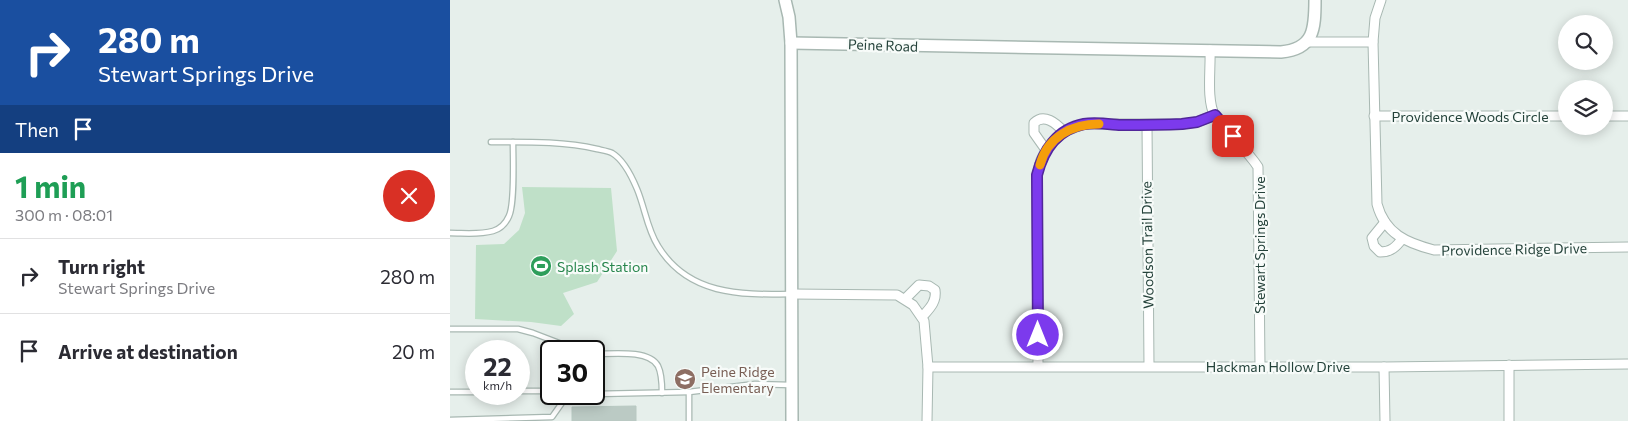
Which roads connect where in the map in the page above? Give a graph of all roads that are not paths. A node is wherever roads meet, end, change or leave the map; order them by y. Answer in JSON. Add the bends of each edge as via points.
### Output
{"nodes":[{"id":1,"x":785,"y":0,"type":"edge"},
{"id":2,"x":1315,"y":0,"type":"edge"},
{"id":3,"x":1381,"y":0,"type":"edge"},
{"id":4,"x":1307,"y":42,"type":"junction"},
{"id":5,"x":1373,"y":42,"type":"junction"},
{"id":6,"x":791,"y":43,"type":"junction"},
{"id":7,"x":1210,"y":50,"type":"junction"},
{"id":8,"x":1215,"y":115,"type":"junction"},
{"id":9,"x":1374,"y":116,"type":"junction"},
{"id":10,"x":1558,"y":116,"type":"edge"},
{"id":11,"x":1613,"y":116,"type":"edge"},
{"id":12,"x":1628,"y":116,"type":"edge"},
{"id":13,"x":1147,"y":125,"type":"junction"},
{"id":14,"x":1064,"y":132,"type":"junction"},
{"id":15,"x":491,"y":142,"type":"dead end"},
{"id":16,"x":513,"y":142,"type":"junction"},
{"id":17,"x":1046,"y":150,"type":"junction"},
{"id":18,"x":1385,"y":222,"type":"junction"},
{"id":19,"x":450,"y":233,"type":"edge"},
{"id":20,"x":1402,"y":239,"type":"junction"},
{"id":21,"x":1628,"y":247,"type":"edge"},
{"id":22,"x":792,"y":294,"type":"junction"},
{"id":23,"x":905,"y":300,"type":"junction"},
{"id":24,"x":922,"y":317,"type":"junction"},
{"id":25,"x":450,"y":329,"type":"edge"},
{"id":26,"x":553,"y":340,"type":"edge"},
{"id":27,"x":605,"y":354,"type":"edge"},
{"id":28,"x":1628,"y":364,"type":"edge"},
{"id":29,"x":1509,"y":365,"type":"junction"},
{"id":30,"x":1038,"y":366,"type":"junction"},
{"id":31,"x":1149,"y":366,"type":"junction"},
{"id":32,"x":1260,"y":366,"type":"junction"},
{"id":33,"x":928,"y":367,"type":"junction"},
{"id":34,"x":1384,"y":367,"type":"junction"},
{"id":35,"x":792,"y":385,"type":"junction"},
{"id":36,"x":450,"y":392,"type":"edge"},
{"id":37,"x":465,"y":392,"type":"edge"},
{"id":38,"x":689,"y":392,"type":"junction"},
{"id":39,"x":662,"y":393,"type":"junction"},
{"id":40,"x":605,"y":394,"type":"edge"},
{"id":41,"x":560,"y":405,"type":"edge"},
{"id":42,"x":450,"y":420,"type":"edge"},
{"id":43,"x":689,"y":421,"type":"edge"},
{"id":44,"x":792,"y":421,"type":"edge"},
{"id":45,"x":927,"y":421,"type":"edge"},
{"id":46,"x":1385,"y":421,"type":"edge"},
{"id":47,"x":1509,"y":421,"type":"edge"}],
"edges":[{"from":1,"to":6,"type":"street"},
{"from":2,"to":4,"type":"street","via":[[1314,20]]},
{"from":3,"to":5,"type":"street","name":"Providence Ridge Drive","via":[[1375,18]]},
{"from":4,"to":5,"type":"street"},
{"from":4,"to":7,"type":"street","name":"Peine Road","via":[[1296,49],[1280,52]]},
{"from":5,"to":9,"type":"street","name":"Providence Ridge Drive"},
{"from":6,"to":7,"type":"street","name":"Peine Road"},
{"from":6,"to":22,"type":"street"},
{"from":7,"to":8,"type":"street","via":[[1211,103]]},
{"from":8,"to":13,"type":"street","via":[[1189,124]]},
{"from":8,"to":32,"type":"street","name":"Stewart Springs Drive","via":[[1258,167]]},
{"from":9,"to":10,"type":"street","name":"Providence Woods Circle"},
{"from":9,"to":18,"type":"street","name":"Providence Ridge Drive","via":[[1377,204]]},
{"from":11,"to":12,"type":"street"},
{"from":13,"to":14,"type":"street","via":[[1084,124]]},
{"from":13,"to":31,"type":"street","name":"Woodson Trail Drive"},
{"from":14,"to":17,"type":"street"},
{"from":14,"to":17,"type":"street","via":[[1053,121],[1038,119],[1034,133]]},
{"from":15,"to":16,"type":"lane"},
{"from":16,"to":19,"type":"lane","via":[[510,216],[493,231]]},
{"from":16,"to":22,"type":"lane","via":[[587,147],[612,153],[630,171],[658,246],[688,276],[710,288],[738,294]]},
{"from":17,"to":30,"type":"street","via":[[1037,175]]},
{"from":18,"to":20,"type":"street","name":"Providence Ridge Drive"},
{"from":18,"to":20,"type":"street","via":[[1372,238],[1374,246],[1380,252],[1387,252]]},
{"from":20,"to":21,"type":"street","name":"Providence Ridge Drive","via":[[1434,250]]},
{"from":22,"to":23,"type":"street","via":[[898,295]]},
{"from":22,"to":35,"type":"street"},
{"from":23,"to":24,"type":"street","via":[[914,305]]},
{"from":23,"to":24,"type":"street","via":[[919,285],[935,290],[936,298]]},
{"from":24,"to":33,"type":"street"},
{"from":25,"to":26,"type":"lane","via":[[518,329]]},
{"from":27,"to":39,"type":"lane","via":[[651,358],[658,364]]},
{"from":28,"to":29,"type":"street","name":"Hackman Hollow Drive"},
{"from":29,"to":34,"type":"street","name":"Hackman Hollow Drive"},
{"from":29,"to":47,"type":"street"},
{"from":30,"to":31,"type":"street","name":"Hackman Hollow Drive"},
{"from":30,"to":33,"type":"street","name":"Hackman Hollow Drive"},
{"from":31,"to":32,"type":"street","name":"Hackman Hollow Drive"},
{"from":32,"to":34,"type":"street","name":"Hackman Hollow Drive"},
{"from":33,"to":45,"type":"street"},
{"from":34,"to":46,"type":"street"},
{"from":35,"to":38,"type":"lane","via":[[755,384]]},
{"from":35,"to":44,"type":"street"},
{"from":36,"to":37,"type":"lane"},
{"from":38,"to":39,"type":"lane"},
{"from":38,"to":43,"type":"lane"},
{"from":39,"to":40,"type":"lane"},
{"from":41,"to":42,"type":"lane","via":[[552,417]]}]}
